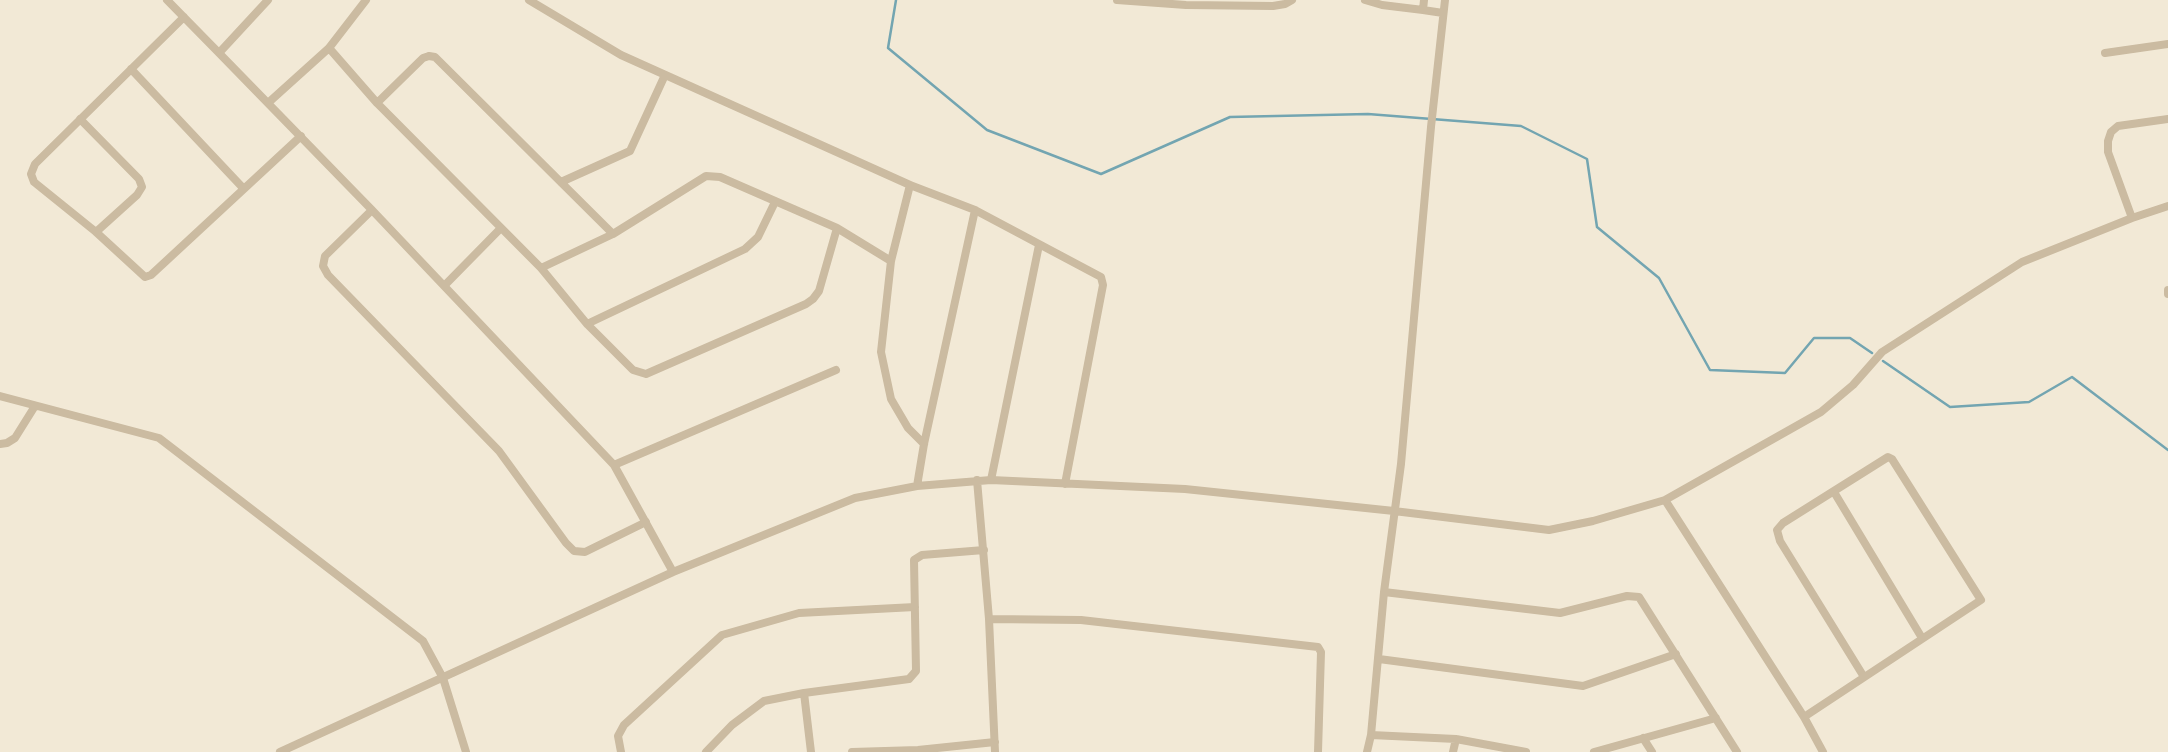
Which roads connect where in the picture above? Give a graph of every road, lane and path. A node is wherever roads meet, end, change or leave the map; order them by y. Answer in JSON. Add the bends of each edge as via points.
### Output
{"nodes":[{"id":1,"x":168,"y":0,"type":"edge"},
{"id":2,"x":268,"y":0,"type":"edge"},
{"id":3,"x":366,"y":0,"type":"edge"},
{"id":4,"x":529,"y":0,"type":"edge"},
{"id":5,"x":1118,"y":0,"type":"edge"},
{"id":6,"x":1292,"y":0,"type":"edge"},
{"id":7,"x":1365,"y":0,"type":"edge"},
{"id":8,"x":1424,"y":0,"type":"edge"},
{"id":9,"x":1445,"y":0,"type":"edge"},
{"id":10,"x":1423,"y":10,"type":"junction"},
{"id":11,"x":1443,"y":13,"type":"junction"},
{"id":12,"x":184,"y":17,"type":"junction"},
{"id":13,"x":2168,"y":44,"type":"edge"},
{"id":14,"x":328,"y":48,"type":"junction"},
{"id":15,"x":219,"y":53,"type":"junction"},
{"id":16,"x":2105,"y":53,"type":"dead end"},
{"id":17,"x":131,"y":69,"type":"junction"},
{"id":18,"x":665,"y":75,"type":"junction"},
{"id":19,"x":268,"y":103,"type":"junction"},
{"id":20,"x":377,"y":103,"type":"junction"},
{"id":21,"x":2168,"y":118,"type":"edge"},
{"id":22,"x":80,"y":119,"type":"junction"},
{"id":23,"x":301,"y":136,"type":"junction"},
{"id":24,"x":561,"y":182,"type":"junction"},
{"id":25,"x":910,"y":185,"type":"junction"},
{"id":26,"x":243,"y":188,"type":"junction"},
{"id":27,"x":775,"y":202,"type":"junction"},
{"id":28,"x":2168,"y":206,"type":"edge"},
{"id":29,"x":372,"y":210,"type":"junction"},
{"id":30,"x":975,"y":210,"type":"junction"},
{"id":31,"x":2132,"y":218,"type":"junction"},
{"id":32,"x":837,"y":228,"type":"junction"},
{"id":33,"x":500,"y":229,"type":"junction"},
{"id":34,"x":96,"y":232,"type":"junction"},
{"id":35,"x":613,"y":234,"type":"junction"},
{"id":36,"x":1039,"y":245,"type":"junction"},
{"id":37,"x":891,"y":261,"type":"junction"},
{"id":38,"x":541,"y":268,"type":"junction"},
{"id":39,"x":444,"y":286,"type":"junction"},
{"id":40,"x":2168,"y":290,"type":"edge"},
{"id":41,"x":2168,"y":294,"type":"edge"},
{"id":42,"x":586,"y":324,"type":"junction"},
{"id":43,"x":836,"y":370,"type":"dead end"},
{"id":44,"x":0,"y":396,"type":"edge"},
{"id":45,"x":34,"y":406,"type":"junction"},
{"id":46,"x":0,"y":444,"type":"edge"},
{"id":47,"x":924,"y":444,"type":"junction"},
{"id":48,"x":614,"y":465,"type":"junction"},
{"id":49,"x":977,"y":480,"type":"junction"},
{"id":50,"x":991,"y":480,"type":"junction"},
{"id":51,"x":1065,"y":484,"type":"junction"},
{"id":52,"x":917,"y":486,"type":"junction"},
{"id":53,"x":1834,"y":492,"type":"junction"},
{"id":54,"x":1666,"y":500,"type":"junction"},
{"id":55,"x":1394,"y":511,"type":"junction"},
{"id":56,"x":646,"y":522,"type":"junction"},
{"id":57,"x":984,"y":550,"type":"junction"},
{"id":58,"x":673,"y":572,"type":"junction"},
{"id":59,"x":1384,"y":592,"type":"junction"},
{"id":60,"x":915,"y":607,"type":"junction"},
{"id":61,"x":989,"y":619,"type":"junction"},
{"id":62,"x":1922,"y":638,"type":"junction"},
{"id":63,"x":1676,"y":654,"type":"junction"},
{"id":64,"x":1379,"y":659,"type":"junction"},
{"id":65,"x":1864,"y":677,"type":"junction"},
{"id":66,"x":443,"y":678,"type":"junction"},
{"id":67,"x":804,"y":693,"type":"junction"},
{"id":68,"x":1804,"y":717,"type":"junction"},
{"id":69,"x":1716,"y":718,"type":"junction"},
{"id":70,"x":1371,"y":735,"type":"junction"},
{"id":71,"x":1643,"y":738,"type":"junction"},
{"id":72,"x":1456,"y":739,"type":"junction"},
{"id":73,"x":995,"y":742,"type":"junction"},
{"id":74,"x":295,"y":749,"type":"edge"},
{"id":75,"x":918,"y":751,"type":"edge"},
{"id":76,"x":280,"y":752,"type":"edge"},
{"id":77,"x":466,"y":752,"type":"edge"},
{"id":78,"x":622,"y":752,"type":"edge"},
{"id":79,"x":706,"y":752,"type":"edge"},
{"id":80,"x":812,"y":752,"type":"edge"},
{"id":81,"x":852,"y":752,"type":"edge"},
{"id":82,"x":995,"y":752,"type":"edge"},
{"id":83,"x":1318,"y":752,"type":"edge"},
{"id":84,"x":1367,"y":752,"type":"edge"},
{"id":85,"x":1453,"y":752,"type":"edge"},
{"id":86,"x":1526,"y":752,"type":"edge"},
{"id":87,"x":1594,"y":752,"type":"edge"},
{"id":88,"x":1652,"y":752,"type":"edge"},
{"id":89,"x":1737,"y":752,"type":"edge"},
{"id":90,"x":1823,"y":752,"type":"edge"}],
"edges":[{"from":1,"to":12,"type":"street"},
{"from":2,"to":15,"type":"street"},
{"from":3,"to":14,"type":"street"},
{"from":4,"to":18,"type":"street","via":[[621,55]]},
{"from":5,"to":6,"type":"street","via":[[1273,6]]},
{"from":7,"to":10,"type":"street"},
{"from":8,"to":10,"type":"street"},
{"from":9,"to":11,"type":"street"},
{"from":10,"to":11,"type":"street"},
{"from":11,"to":55,"type":"street"},
{"from":12,"to":15,"type":"street"},
{"from":12,"to":17,"type":"street"},
{"from":13,"to":16,"type":"street"},
{"from":14,"to":19,"type":"street"},
{"from":14,"to":20,"type":"street"},
{"from":15,"to":19,"type":"street"},
{"from":17,"to":22,"type":"street"},
{"from":17,"to":26,"type":"street"},
{"from":18,"to":24,"type":"street","via":[[630,151]]},
{"from":18,"to":25,"type":"street"},
{"from":19,"to":23,"type":"street"},
{"from":20,"to":24,"type":"street","via":[[423,58],[435,58]]},
{"from":20,"to":33,"type":"street"},
{"from":21,"to":31,"type":"street","via":[[2118,126],[2111,132],[2108,152]]},
{"from":22,"to":34,"type":"street","via":[[139,179],[142,187]]},
{"from":22,"to":34,"type":"street","via":[[35,164],[31,174],[34,182]]},
{"from":23,"to":26,"type":"street"},
{"from":23,"to":29,"type":"street"},
{"from":24,"to":35,"type":"street"},
{"from":25,"to":30,"type":"street"},
{"from":25,"to":37,"type":"street"},
{"from":26,"to":34,"type":"street","via":[[151,275],[145,277]]},
{"from":27,"to":32,"type":"street"},
{"from":27,"to":35,"type":"street","via":[[720,177],[706,176]]},
{"from":27,"to":42,"type":"street","via":[[758,237],[745,248]]},
{"from":28,"to":31,"type":"street"},
{"from":29,"to":39,"type":"street"},
{"from":29,"to":56,"type":"street","via":[[325,256],[323,266],[328,275],[499,451],[574,551],[585,552]]},
{"from":30,"to":36,"type":"street"},
{"from":30,"to":47,"type":"street"},
{"from":31,"to":54,"type":"street","via":[[2022,262],[1882,352],[1821,412]]},
{"from":32,"to":37,"type":"street"},
{"from":32,"to":42,"type":"street","via":[[819,291],[813,299],[646,374],[633,370]]},
{"from":33,"to":38,"type":"street"},
{"from":33,"to":39,"type":"street"},
{"from":35,"to":38,"type":"street"},
{"from":36,"to":50,"type":"street"},
{"from":36,"to":51,"type":"street","via":[[1101,277],[1103,285]]},
{"from":37,"to":47,"type":"street","via":[[881,352],[891,399],[908,428]]},
{"from":38,"to":42,"type":"street"},
{"from":39,"to":48,"type":"street"},
{"from":40,"to":41,"type":"street"},
{"from":43,"to":48,"type":"street"},
{"from":44,"to":45,"type":"street"},
{"from":45,"to":46,"type":"street","via":[[14,438]]},
{"from":45,"to":66,"type":"street","via":[[160,438],[424,641]]},
{"from":47,"to":52,"type":"street"},
{"from":48,"to":56,"type":"street"},
{"from":49,"to":50,"type":"street"},
{"from":49,"to":52,"type":"street"},
{"from":49,"to":57,"type":"street"},
{"from":50,"to":51,"type":"street"},
{"from":51,"to":55,"type":"street","via":[[1185,489]]},
{"from":52,"to":58,"type":"street","via":[[855,498]]},
{"from":53,"to":62,"type":"street"},
{"from":53,"to":62,"type":"street","via":[[1885,458],[1892,459],[1981,600]]},
{"from":53,"to":65,"type":"street","via":[[1777,530],[1780,541]]},
{"from":54,"to":55,"type":"street","via":[[1549,530]]},
{"from":54,"to":68,"type":"street"},
{"from":55,"to":59,"type":"street"},
{"from":56,"to":58,"type":"street"},
{"from":57,"to":60,"type":"street","via":[[922,555],[914,560]]},
{"from":57,"to":61,"type":"street"},
{"from":58,"to":66,"type":"street"},
{"from":59,"to":63,"type":"street","via":[[1560,613],[1633,595],[1639,597]]},
{"from":59,"to":64,"type":"street"},
{"from":60,"to":67,"type":"street","via":[[916,671],[909,679]]},
{"from":60,"to":78,"type":"street","via":[[800,612],[722,634],[624,724],[618,736]]},
{"from":61,"to":73,"type":"street"},
{"from":61,"to":83,"type":"street","via":[[1081,620],[1318,647],[1321,652]]},
{"from":62,"to":65,"type":"street"},
{"from":63,"to":64,"type":"street","via":[[1583,686]]},
{"from":63,"to":69,"type":"street"},
{"from":64,"to":70,"type":"street"},
{"from":65,"to":68,"type":"street"},
{"from":66,"to":74,"type":"street"},
{"from":66,"to":77,"type":"street"},
{"from":67,"to":79,"type":"street","via":[[764,701],[732,725]]},
{"from":67,"to":80,"type":"street"},
{"from":68,"to":90,"type":"street"},
{"from":69,"to":71,"type":"street"},
{"from":69,"to":89,"type":"street"},
{"from":70,"to":72,"type":"street"},
{"from":70,"to":84,"type":"street"},
{"from":71,"to":87,"type":"street"},
{"from":71,"to":88,"type":"street"},
{"from":72,"to":85,"type":"street"},
{"from":72,"to":86,"type":"street"},
{"from":73,"to":75,"type":"street"},
{"from":73,"to":82,"type":"street"},
{"from":74,"to":76,"type":"street"},
{"from":75,"to":81,"type":"street"}]}
